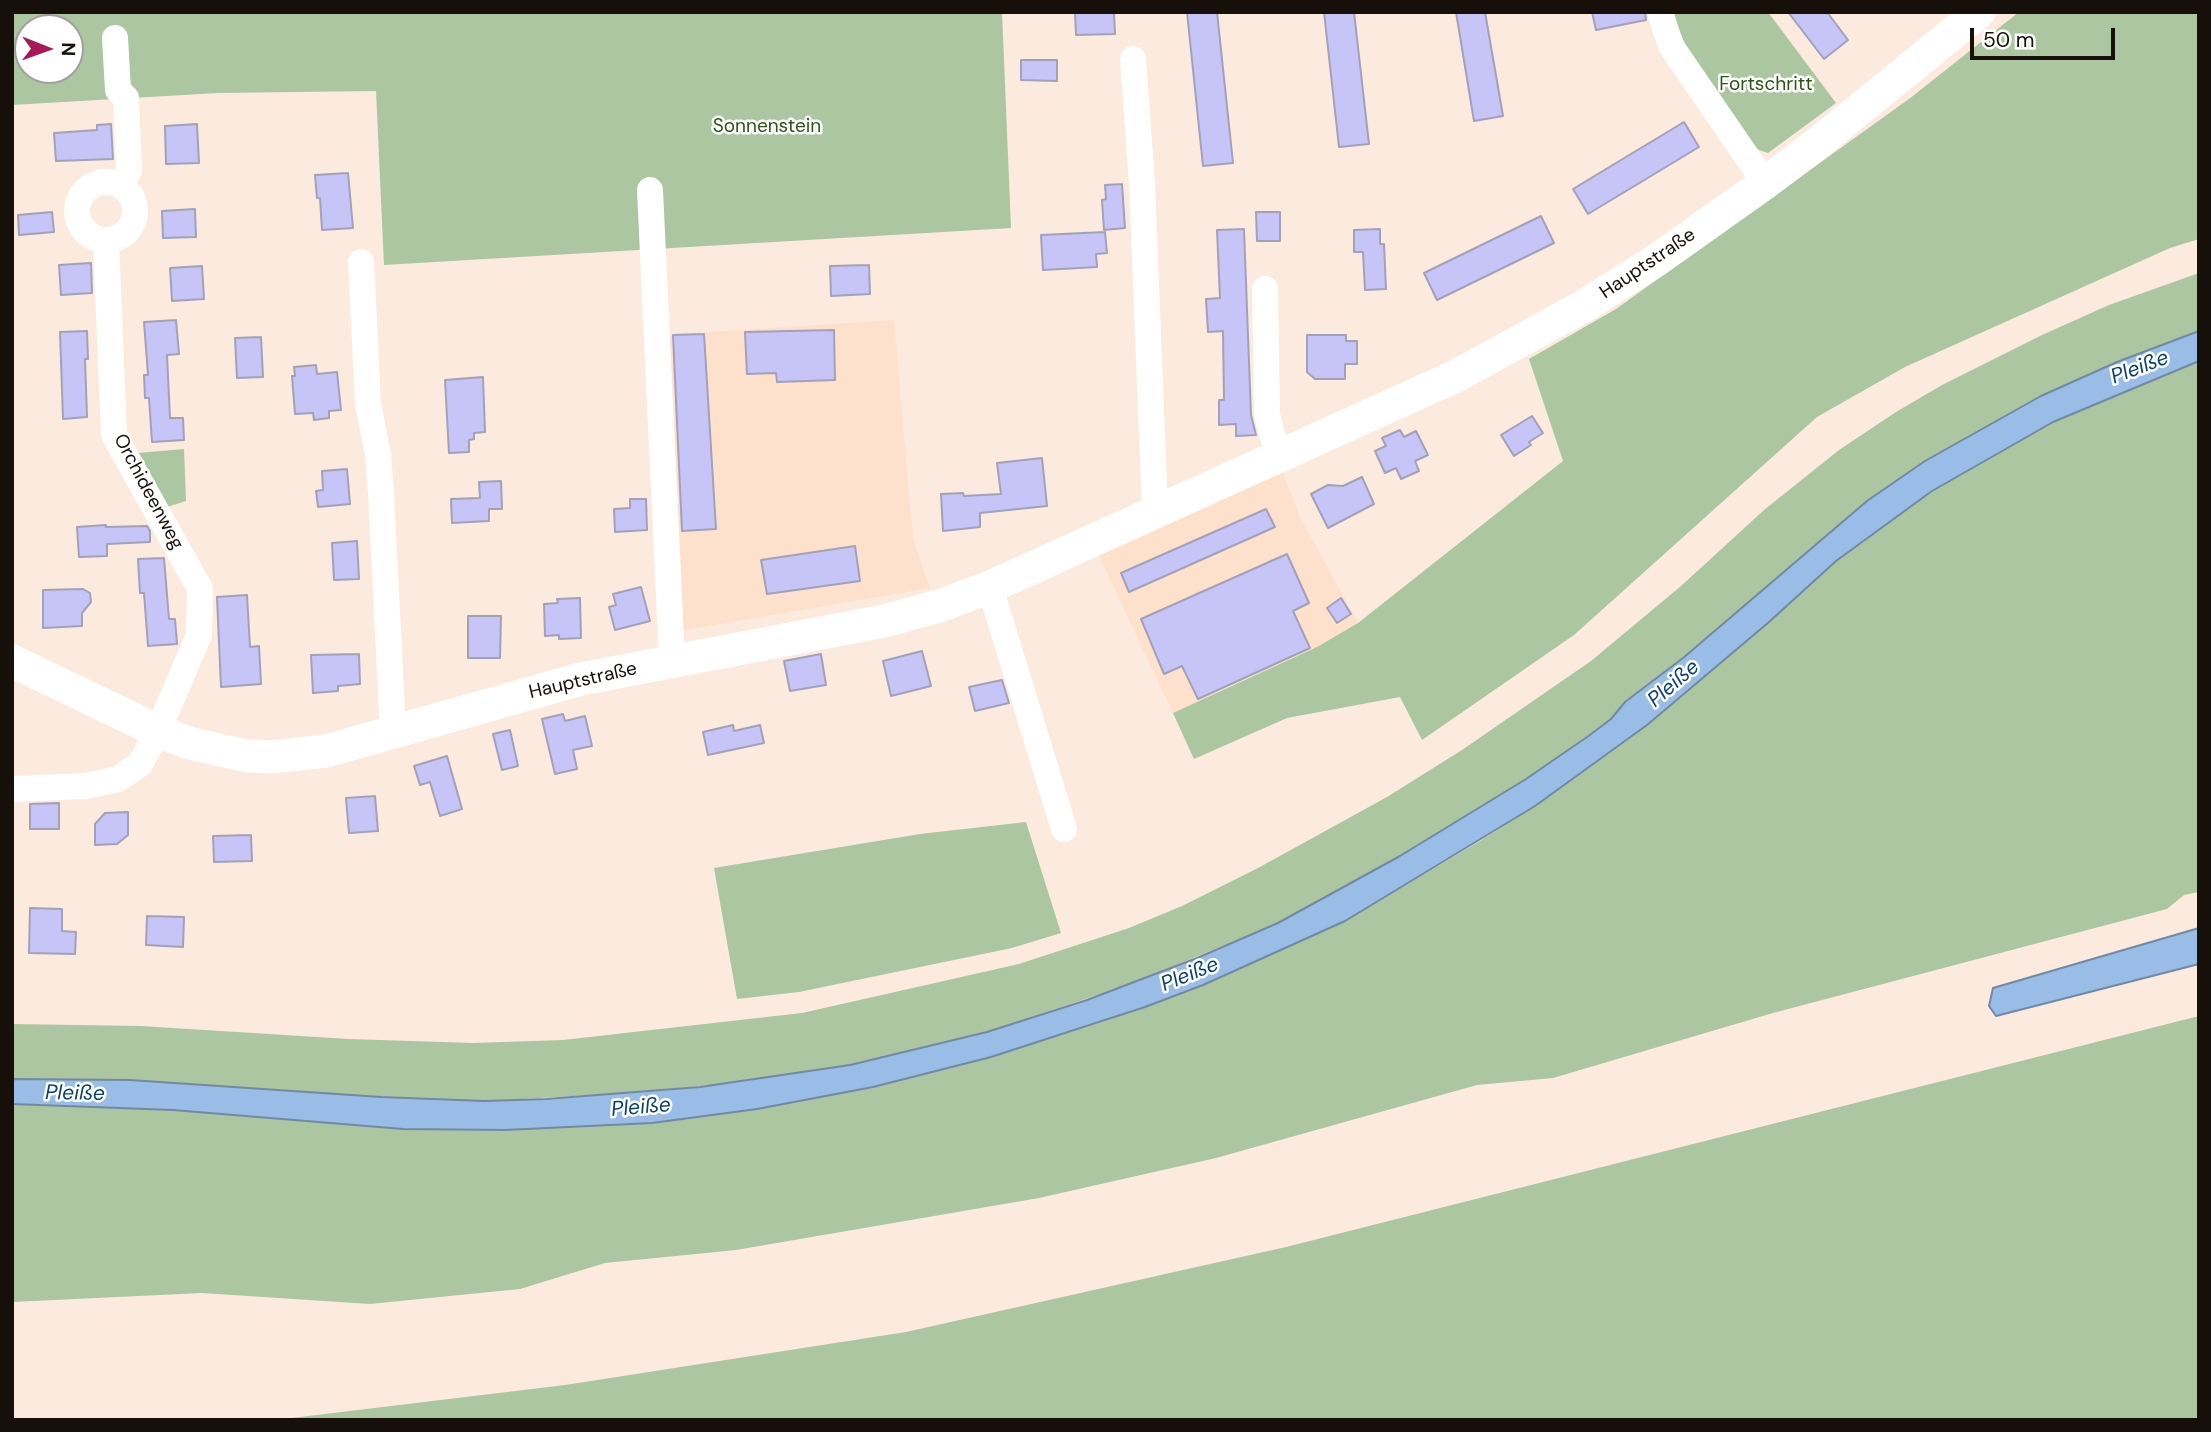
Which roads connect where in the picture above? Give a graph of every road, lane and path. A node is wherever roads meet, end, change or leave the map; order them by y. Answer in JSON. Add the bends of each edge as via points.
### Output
{"nodes":[{"id":1,"x":1660,"y":12,"type":"edge"},
{"id":2,"x":1979,"y":12,"type":"edge"},
{"id":3,"x":115,"y":38,"type":"dead end"},
{"id":4,"x":1133,"y":59,"type":"dead end"},
{"id":5,"x":1765,"y":184,"type":"junction"},
{"id":6,"x":121,"y":186,"type":"junction"},
{"id":7,"x":650,"y":190,"type":"dead end"},
{"id":8,"x":106,"y":240,"type":"junction"},
{"id":9,"x":361,"y":262,"type":"dead end"},
{"id":10,"x":1265,"y":289,"type":"dead end"},
{"id":11,"x":1278,"y":456,"type":"junction"},
{"id":12,"x":1155,"y":512,"type":"junction"},
{"id":13,"x":990,"y":587,"type":"junction"},
{"id":14,"x":673,"y":660,"type":"junction"},
{"id":15,"x":12,"y":661,"type":"edge"},
{"id":16,"x":158,"y":731,"type":"junction"},
{"id":17,"x":393,"y":732,"type":"junction"},
{"id":18,"x":12,"y":789,"type":"edge"},
{"id":19,"x":1064,"y":829,"type":"dead end"}],
"edges":[{"from":1,"to":5,"type":"street","via":[[1671,46]]},
{"from":2,"to":5,"type":"main road","name":"Hauptstraße"},
{"from":3,"to":6,"type":"street","via":[[118,90],[126,98],[127,110],[129,170]]},
{"from":4,"to":12,"type":"street"},
{"from":5,"to":11,"type":"main road","name":"Hauptstraße","via":[[1584,306],[1456,376]]},
{"from":6,"to":8,"type":"street","via":[[133,200],[134,219],[124,234]]},
{"from":6,"to":8,"type":"street","via":[[93,185],[77,208],[81,227]]},
{"from":7,"to":14,"type":"street"},
{"from":8,"to":16,"type":"street","name":"Orchideenweg","via":[[114,435],[200,589],[199,635]]},
{"from":9,"to":17,"type":"street","via":[[368,404],[381,492]]},
{"from":10,"to":11,"type":"street","via":[[1267,415]]},
{"from":11,"to":12,"type":"main road","name":"Hauptstraße"},
{"from":12,"to":13,"type":"main road","name":"Hauptstraße"},
{"from":13,"to":14,"type":"main road","name":"Hauptstraße","via":[[884,621]]},
{"from":13,"to":19,"type":"street"},
{"from":14,"to":17,"type":"main road","name":"Hauptstraße","via":[[581,679]]},
{"from":15,"to":16,"type":"main road","name":"Hauptstraße"},
{"from":16,"to":17,"type":"main road","name":"Hauptstraße","via":[[189,743],[271,757],[326,751]]},
{"from":16,"to":18,"type":"street","name":"Orchideenweg","via":[[139,764],[118,779],[86,786]]}]}
